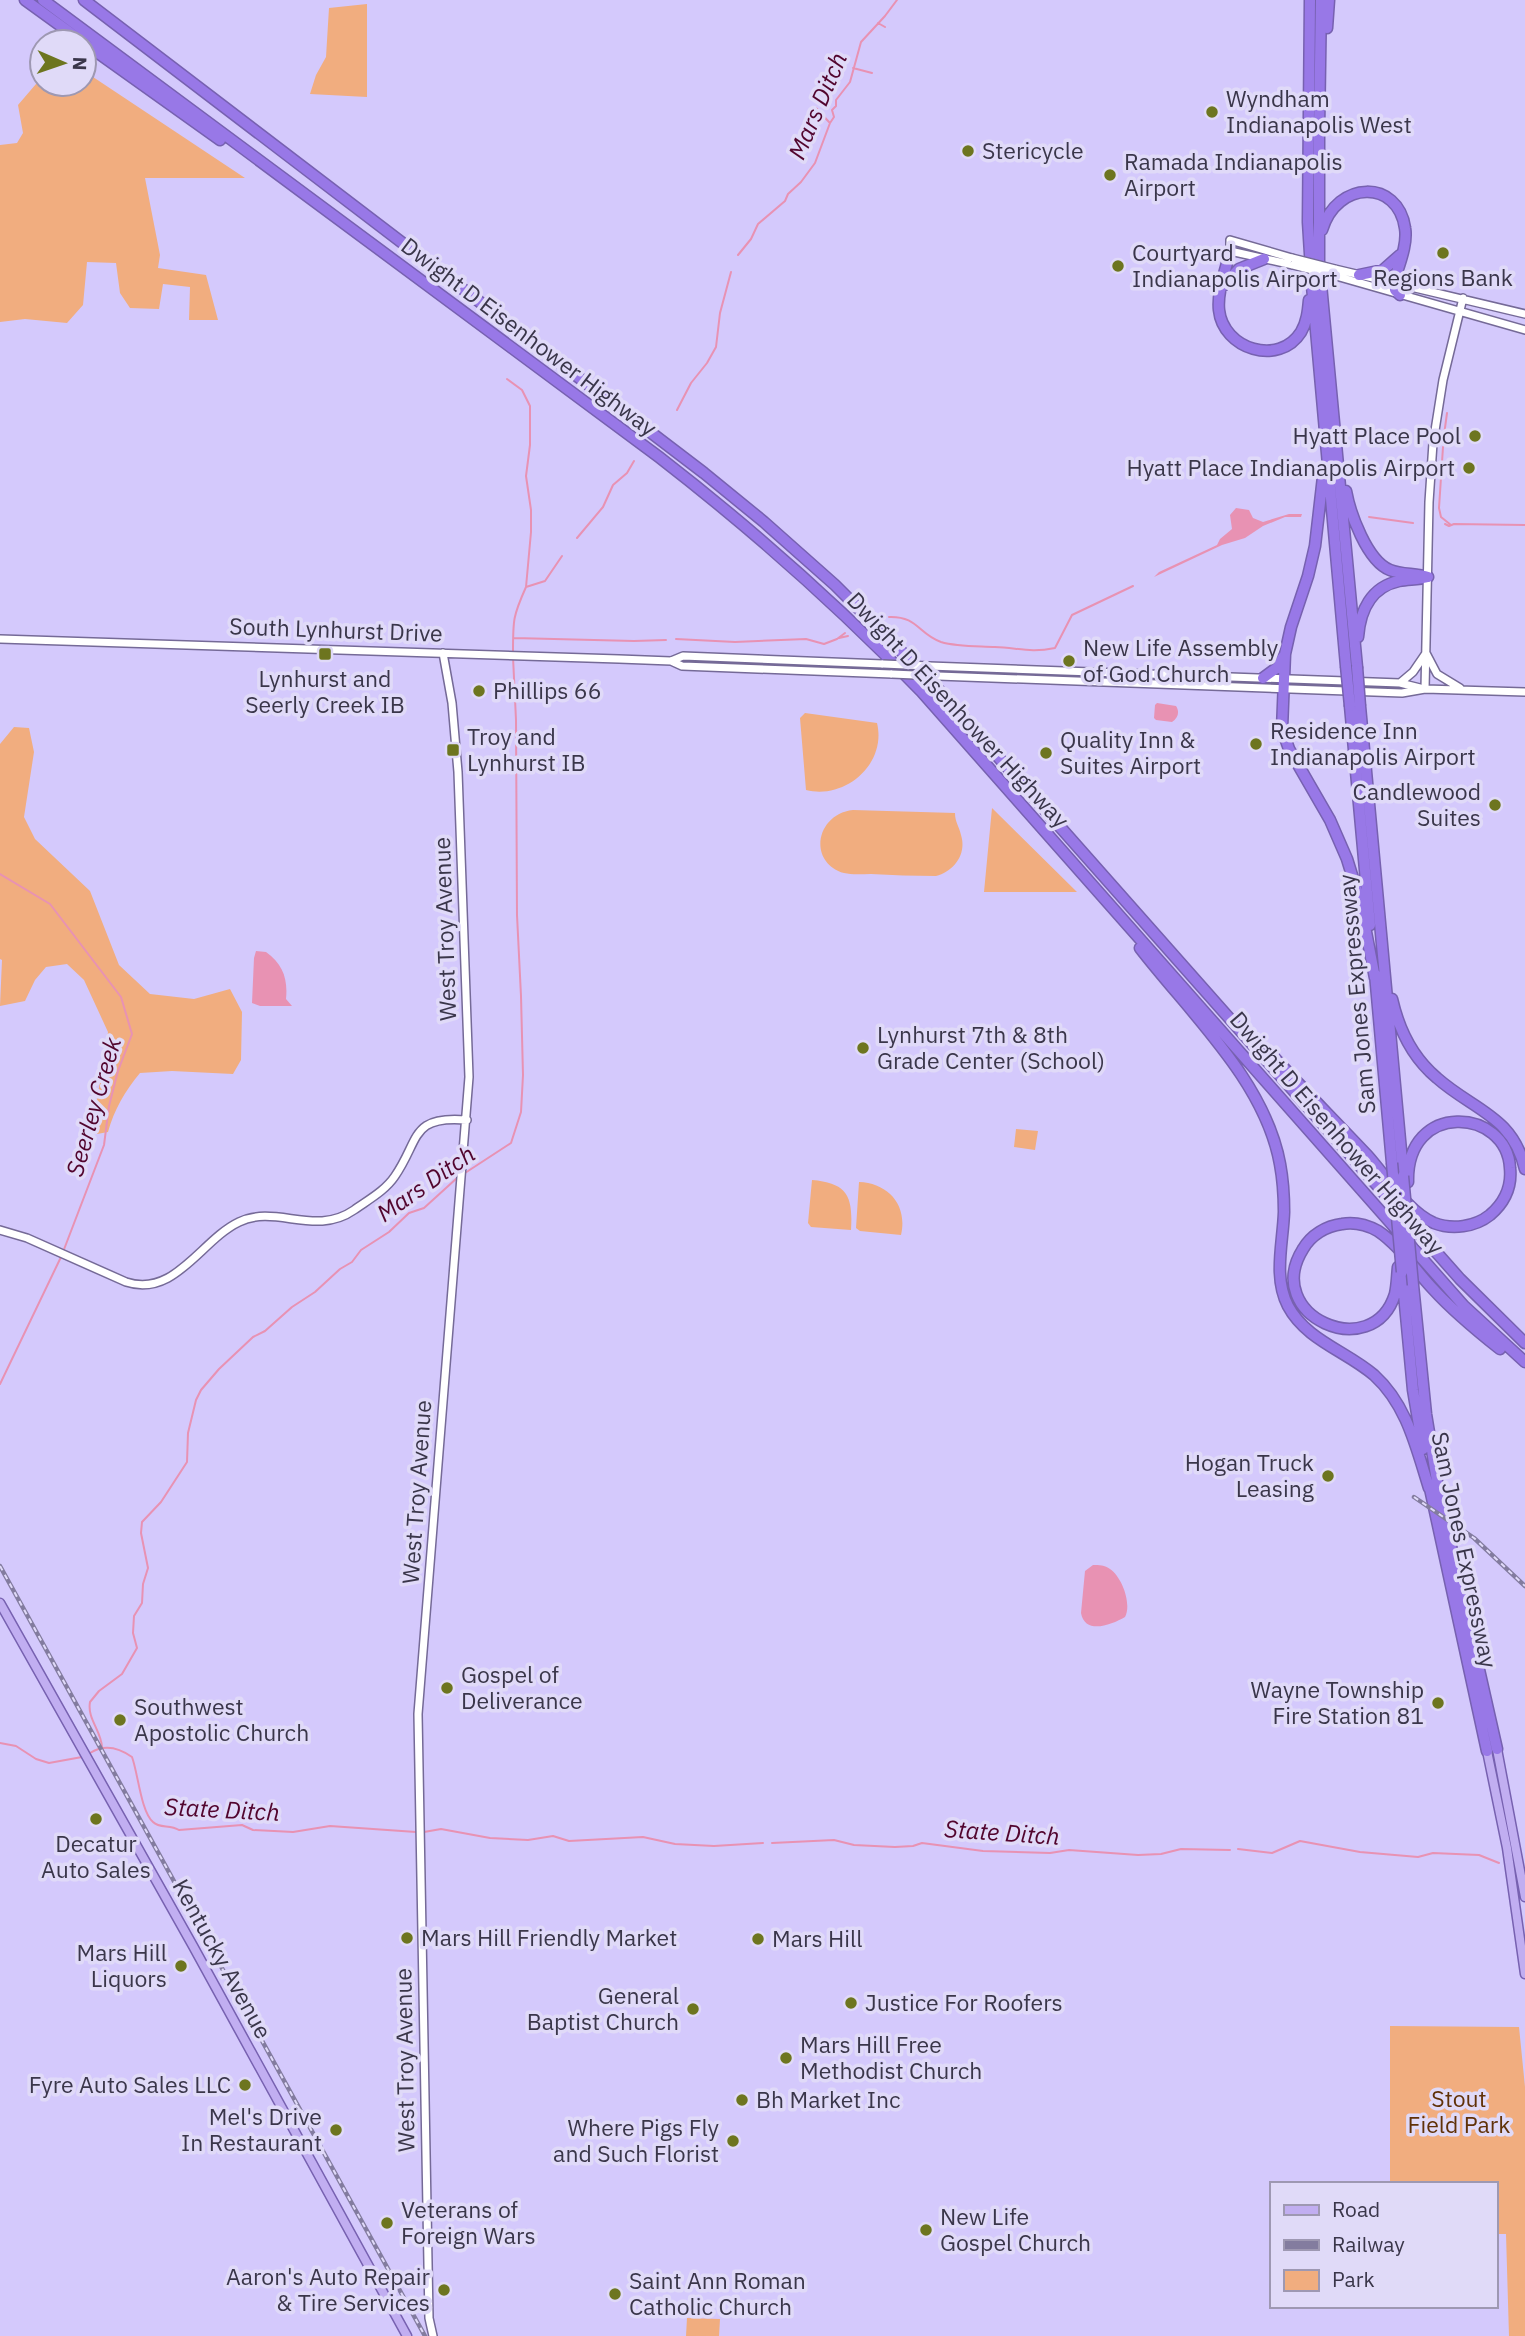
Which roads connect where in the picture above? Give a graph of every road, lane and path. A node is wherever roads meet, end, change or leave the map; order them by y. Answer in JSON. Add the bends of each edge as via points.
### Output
{"nodes":[{"id":1,"x":25,"y":0,"type":"edge"},
{"id":2,"x":43,"y":0,"type":"edge"},
{"id":3,"x":86,"y":0,"type":"edge"},
{"id":4,"x":1310,"y":0,"type":"edge"},
{"id":5,"x":1321,"y":0,"type":"edge"},
{"id":6,"x":1329,"y":0,"type":"edge"},
{"id":7,"x":64,"y":28,"type":"edge"},
{"id":8,"x":98,"y":53,"type":"edge"},
{"id":9,"x":1319,"y":130,"type":"junction"},
{"id":10,"x":316,"y":204,"type":"junction"},
{"id":11,"x":1319,"y":237,"type":"junction"},
{"id":12,"x":1230,"y":246,"type":"junction"},
{"id":13,"x":1402,"y":251,"type":"junction"},
{"id":14,"x":1264,"y":259,"type":"junction"},
{"id":15,"x":1293,"y":262,"type":"junction"},
{"id":16,"x":1336,"y":273,"type":"junction"},
{"id":17,"x":1359,"y":275,"type":"junction"},
{"id":18,"x":1394,"y":282,"type":"junction"},
{"id":19,"x":1312,"y":286,"type":"junction"},
{"id":20,"x":1220,"y":292,"type":"junction"},
{"id":21,"x":1400,"y":295,"type":"junction"},
{"id":22,"x":1463,"y":298,"type":"junction"},
{"id":23,"x":1459,"y":312,"type":"junction"},
{"id":24,"x":1525,"y":314,"type":"edge"},
{"id":25,"x":1525,"y":330,"type":"edge"},
{"id":26,"x":1326,"y":437,"type":"junction"},
{"id":27,"x":1337,"y":449,"type":"junction"},
{"id":28,"x":1428,"y":577,"type":"junction"},
{"id":29,"x":0,"y":639,"type":"edge"},
{"id":30,"x":443,"y":653,"type":"junction"},
{"id":31,"x":1426,"y":653,"type":"junction"},
{"id":32,"x":1285,"y":654,"type":"junction"},
{"id":33,"x":671,"y":661,"type":"junction"},
{"id":34,"x":1351,"y":667,"type":"junction"},
{"id":35,"x":1263,"y":678,"type":"junction"},
{"id":36,"x":1400,"y":683,"type":"junction"},
{"id":37,"x":1285,"y":684,"type":"junction"},
{"id":38,"x":1424,"y":689,"type":"junction"},
{"id":39,"x":1463,"y":690,"type":"junction"},
{"id":40,"x":1525,"y":692,"type":"edge"},
{"id":41,"x":1355,"y":706,"type":"junction"},
{"id":42,"x":1104,"y":898,"type":"junction"},
{"id":43,"x":1382,"y":940,"type":"junction"},
{"id":44,"x":1375,"y":978,"type":"junction"},
{"id":45,"x":1214,"y":999,"type":"junction"},
{"id":46,"x":467,"y":1119,"type":"junction"},
{"id":47,"x":1525,"y":1169,"type":"edge"},
{"id":48,"x":1406,"y":1179,"type":"junction"},
{"id":49,"x":0,"y":1230,"type":"edge"},
{"id":50,"x":1400,"y":1270,"type":"junction"},
{"id":51,"x":1525,"y":1343,"type":"edge"},
{"id":52,"x":1525,"y":1362,"type":"edge"},
{"id":53,"x":1525,"y":1369,"type":"edge"},
{"id":54,"x":1429,"y":1488,"type":"junction"},
{"id":55,"x":0,"y":1603,"type":"edge"},
{"id":56,"x":1492,"y":1750,"type":"junction"},
{"id":57,"x":1525,"y":1897,"type":"edge"},
{"id":58,"x":1525,"y":1974,"type":"edge"},
{"id":59,"x":407,"y":2336,"type":"edge"},
{"id":60,"x":433,"y":2336,"type":"edge"}],
"edges":[{"from":1,"to":7,"type":"highway"},
{"from":2,"to":10,"type":"highway","name":"Dwight D Eisenhower Highway"},
{"from":3,"to":45,"type":"highway","name":"Dwight D Eisenhower Highway","via":[[704,473],[793,547],[931,681]]},
{"from":4,"to":19,"type":"highway","name":"Sam Jones Expressway","via":[[1307,167]]},
{"from":5,"to":9,"type":"highway","name":"Sam Jones Expressway"},
{"from":6,"to":9,"type":"highway"},
{"from":8,"to":10,"type":"highway"},
{"from":9,"to":11,"type":"highway","name":"Sam Jones Expressway"},
{"from":10,"to":42,"type":"highway","name":"Dwight D Eisenhower Highway","via":[[649,449],[785,559],[920,691]]},
{"from":11,"to":13,"type":"highway","via":[[1336,203],[1353,193],[1372,193],[1390,200],[1402,217],[1406,234]]},
{"from":11,"to":27,"type":"highway","name":"Sam Jones Expressway"},
{"from":12,"to":14,"type":"street"},
{"from":12,"to":15,"type":"street"},
{"from":12,"to":20,"type":"highway"},
{"from":13,"to":17,"type":"highway","via":[[1383,270]]},
{"from":13,"to":18,"type":"highway"},
{"from":14,"to":15,"type":"street"},
{"from":14,"to":20,"type":"highway","via":[[1237,270]]},
{"from":15,"to":16,"type":"street","bridge":true},
{"from":16,"to":17,"type":"street"},
{"from":16,"to":21,"type":"street"},
{"from":17,"to":18,"type":"street"},
{"from":18,"to":21,"type":"highway"},
{"from":18,"to":22,"type":"street"},
{"from":19,"to":20,"type":"highway","via":[[1301,331],[1289,343],[1267,351],[1245,347],[1230,335],[1219,312]]},
{"from":19,"to":26,"type":"highway","name":"Sam Jones Expressway"},
{"from":21,"to":23,"type":"street"},
{"from":22,"to":23,"type":"street"},
{"from":22,"to":24,"type":"street"},
{"from":23,"to":25,"type":"street"},
{"from":23,"to":28,"type":"street","via":[[1434,432]]},
{"from":26,"to":32,"type":"highway","via":[[1315,545]]},
{"from":26,"to":34,"type":"highway","name":"Sam Jones Expressway"},
{"from":27,"to":28,"type":"highway","via":[[1351,511],[1378,561],[1391,571]]},
{"from":27,"to":34,"type":"highway","name":"Sam Jones Expressway"},
{"from":28,"to":31,"type":"street"},
{"from":28,"to":34,"type":"highway","via":[[1394,582],[1369,600]]},
{"from":29,"to":30,"type":"street","name":"South Lynhurst Drive"},
{"from":30,"to":33,"type":"street","name":"South Lynhurst Drive"},
{"from":30,"to":46,"type":"street","name":"West Troy Avenue","via":[[458,785]]},
{"from":31,"to":36,"type":"street"},
{"from":31,"to":38,"type":"street"},
{"from":31,"to":39,"type":"street","via":[[1440,677]]},
{"from":32,"to":35,"type":"highway","via":[[1278,667]]},
{"from":32,"to":37,"type":"highway"},
{"from":33,"to":35,"type":"street","name":"South Lynhurst Drive","bridge":true,"via":[[683,656]]},
{"from":33,"to":37,"type":"street","name":"South Lynhurst Drive","bridge":true,"via":[[682,666],[938,676]]},
{"from":34,"to":41,"type":"highway","name":"Sam Jones Expressway","bridge":true},
{"from":35,"to":37,"type":"street","name":"South Lynhurst Drive"},
{"from":36,"to":37,"type":"street","name":"South Lynhurst Drive"},
{"from":36,"to":38,"type":"street","name":"South Lynhurst Drive"},
{"from":37,"to":38,"type":"street","name":"South Lynhurst Drive","via":[[1402,693]]},
{"from":37,"to":44,"type":"highway","via":[[1284,738],[1348,859]]},
{"from":38,"to":39,"type":"street","name":"South Lynhurst Drive"},
{"from":39,"to":40,"type":"street","name":"South Lynhurst Drive"},
{"from":41,"to":43,"type":"highway","name":"Sam Jones Expressway"},
{"from":41,"to":44,"type":"highway","name":"Sam Jones Expressway"},
{"from":42,"to":52,"type":"highway","name":"Dwight D Eisenhower Highway","via":[[1464,1306]]},
{"from":42,"to":54,"type":"highway","via":[[1258,1100],[1281,1169],[1280,1272],[1286,1301],[1309,1332],[1362,1366],[1387,1389],[1407,1421]]},
{"from":43,"to":47,"type":"highway","via":[[1395,1010],[1409,1045],[1438,1079],[1502,1125],[1516,1144]]},
{"from":43,"to":48,"type":"highway","name":"Sam Jones Expressway"},
{"from":44,"to":50,"type":"highway","name":"Sam Jones Expressway","bridge":true},
{"from":45,"to":48,"type":"highway","via":[[1430,1221],[1461,1227],[1487,1217],[1506,1195],[1510,1163],[1500,1142],[1488,1131],[1470,1123],[1450,1122],[1417,1142]]},
{"from":45,"to":51,"type":"highway","name":"Dwight D Eisenhower Highway","via":[[1460,1279]]},
{"from":46,"to":49,"type":"street","via":[[442,1119],[422,1129],[392,1181],[348,1214],[317,1223],[263,1216],[240,1221],[160,1282],[131,1283]]},
{"from":46,"to":60,"type":"street","name":"West Troy Avenue","via":[[418,1714],[429,2318]]},
{"from":48,"to":56,"type":"highway","name":"Sam Jones Expressway","bridge":true,"via":[[1426,1414]]},
{"from":50,"to":53,"type":"highway","via":[[1386,1310],[1355,1328],[1320,1322],[1303,1307],[1296,1289],[1297,1261],[1313,1237],[1334,1225],[1365,1225],[1388,1239],[1447,1304]]},
{"from":50,"to":54,"type":"highway","name":"Sam Jones Expressway"},
{"from":54,"to":56,"type":"highway","name":"Sam Jones Expressway"},
{"from":55,"to":59,"type":"main road","name":"Kentucky Avenue"},
{"from":56,"to":57,"type":"main road","name":"Sam Jones Expressway"},
{"from":56,"to":58,"type":"main road","name":"Sam Jones Expressway"}]}
